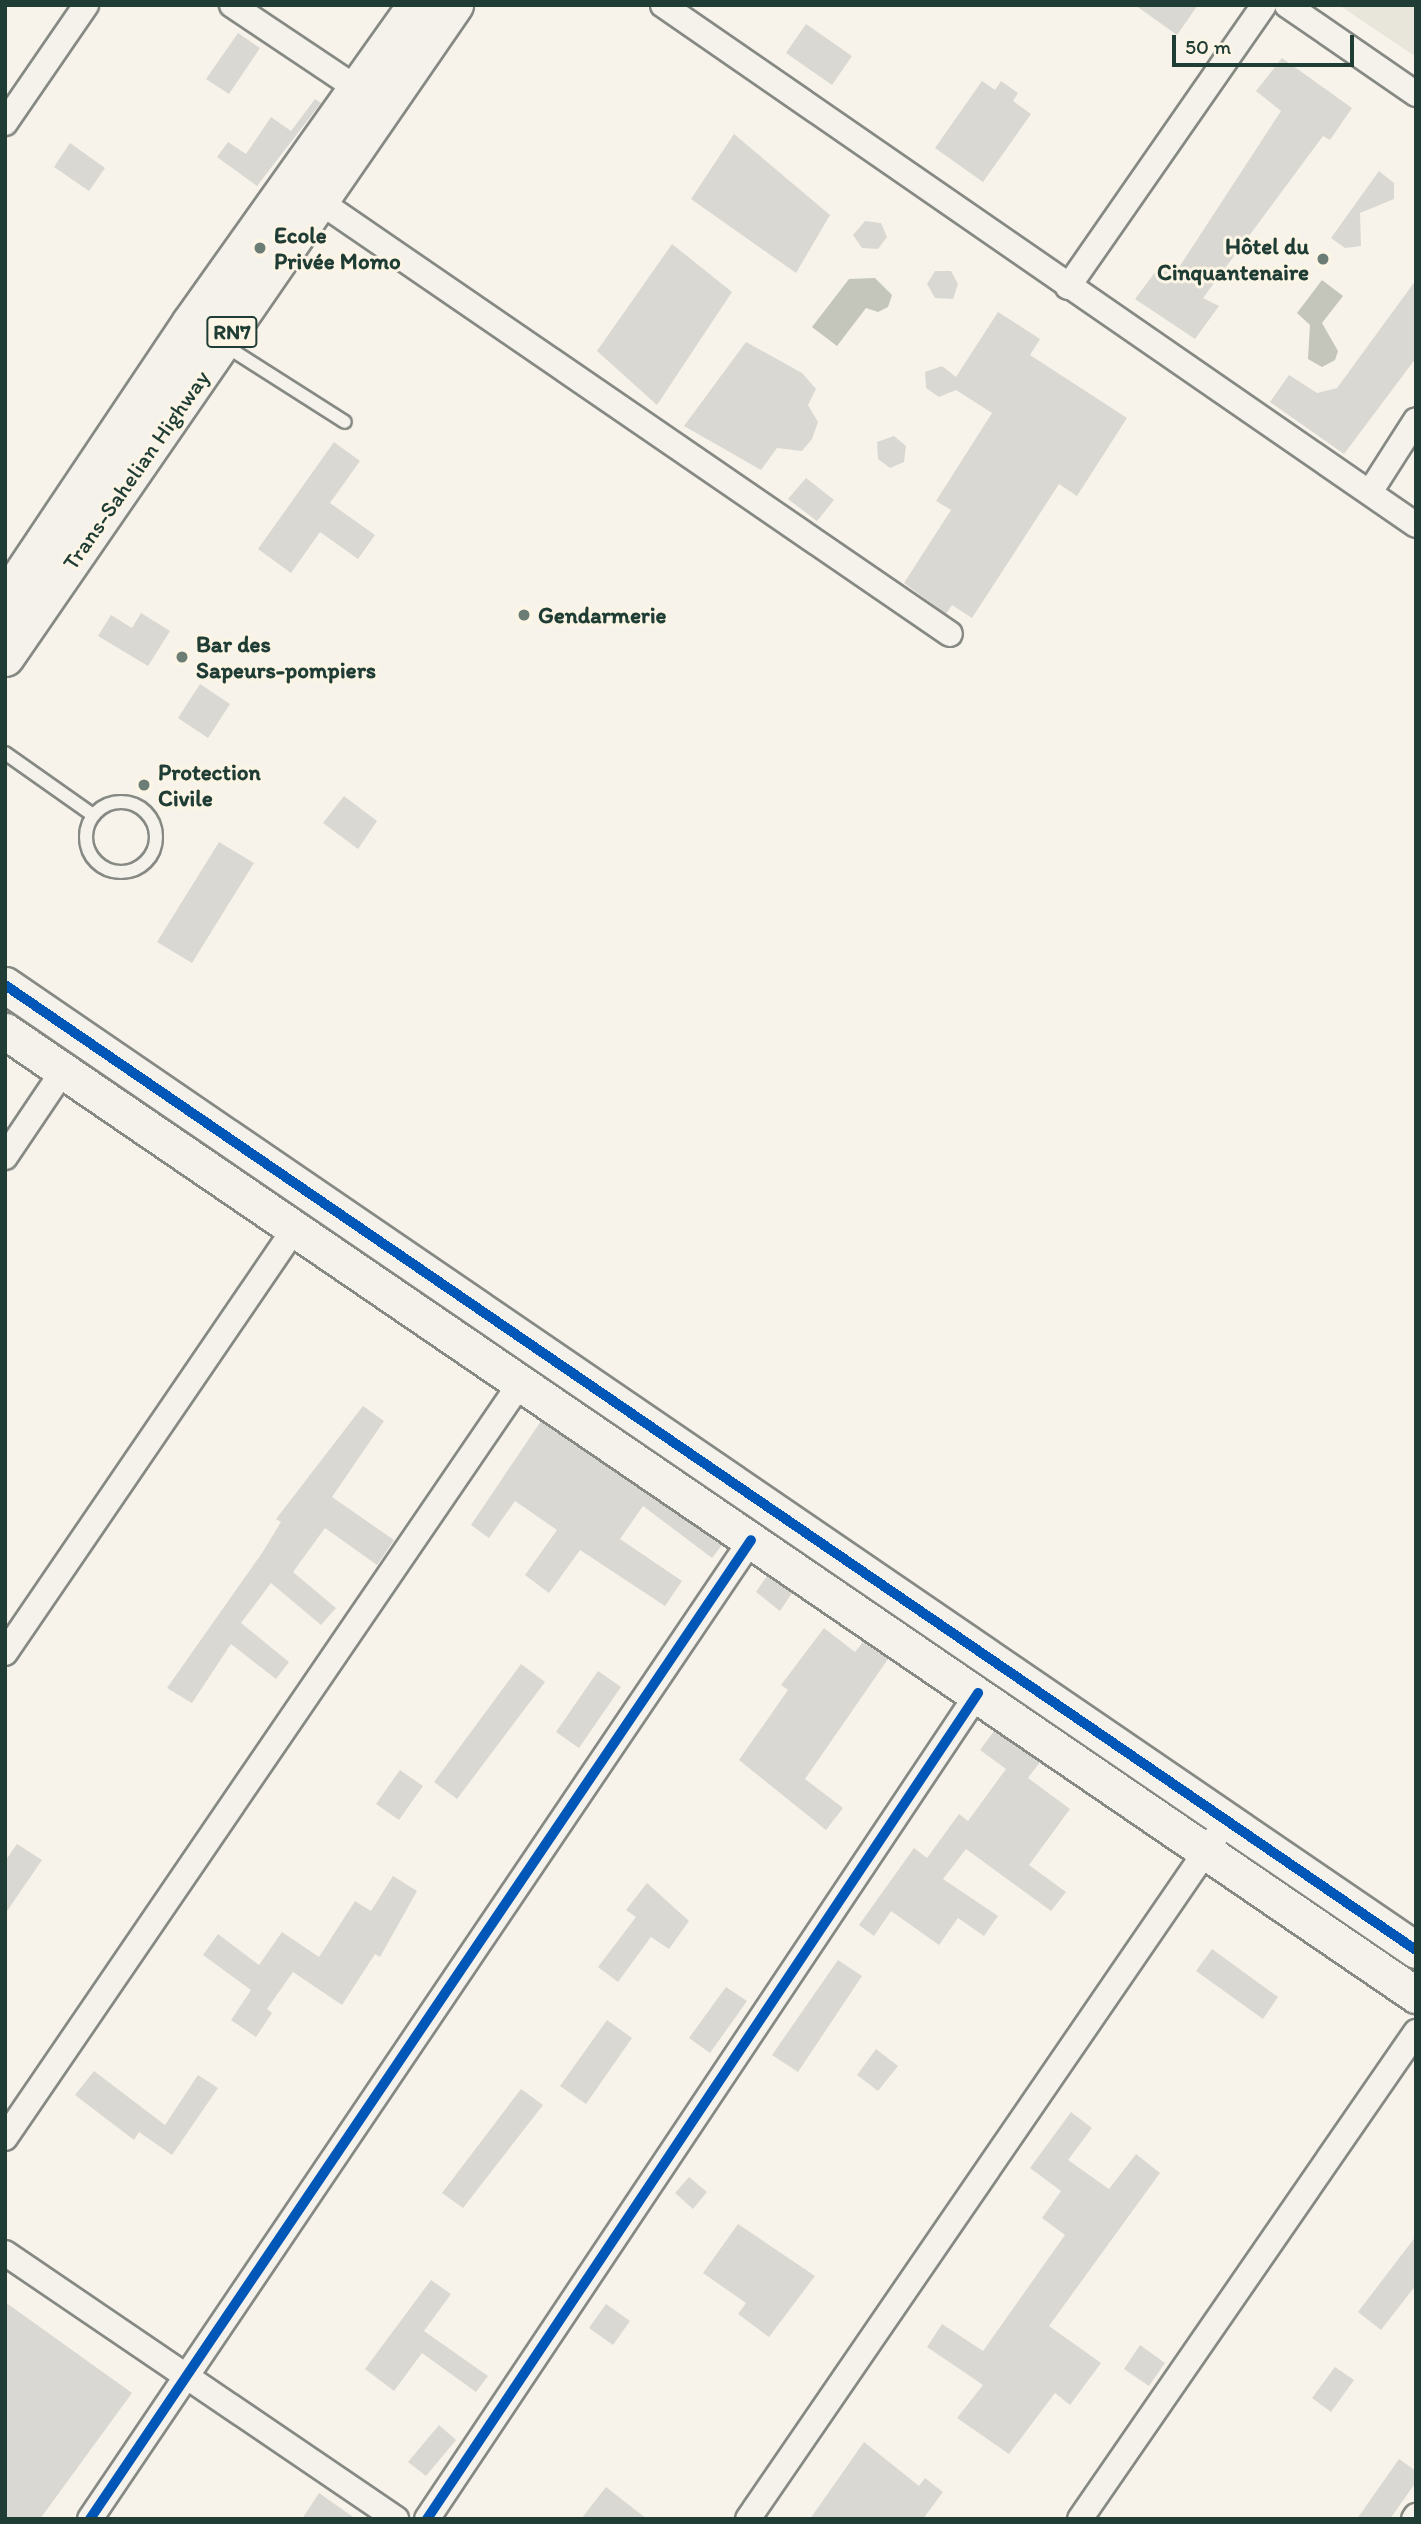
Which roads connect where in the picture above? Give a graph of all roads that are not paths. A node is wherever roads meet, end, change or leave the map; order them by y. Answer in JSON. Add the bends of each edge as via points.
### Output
{"nodes":[{"id":1,"x":86,"y":5,"type":"edge"},
{"id":2,"x":232,"y":5,"type":"edge"},
{"id":3,"x":418,"y":5,"type":"edge"},
{"id":4,"x":454,"y":5,"type":"edge"},
{"id":5,"x":663,"y":5,"type":"edge"},
{"id":6,"x":1264,"y":5,"type":"edge"},
{"id":7,"x":1287,"y":5,"type":"edge"},
{"id":8,"x":359,"y":90,"type":"junction"},
{"id":9,"x":1416,"y":94,"type":"edge"},
{"id":10,"x":5,"y":123,"type":"edge"},
{"id":11,"x":319,"y":201,"type":"junction"},
{"id":12,"x":1068,"y":287,"type":"junction"},
{"id":13,"x":207,"y":334,"type":"junction"},
{"id":14,"x":1416,"y":420,"type":"edge"},
{"id":15,"x":345,"y":422,"type":"dead end"},
{"id":16,"x":1370,"y":492,"type":"junction"},
{"id":17,"x":1416,"y":525,"type":"edge"},
{"id":18,"x":5,"y":602,"type":"edge"},
{"id":19,"x":950,"y":634,"type":"dead end"},
{"id":20,"x":5,"y":657,"type":"edge"},
{"id":21,"x":5,"y":753,"type":"edge"},
{"id":22,"x":93,"y":815,"type":"junction"},
{"id":23,"x":5,"y":985,"type":"edge"},
{"id":24,"x":5,"y":1031,"type":"edge"},
{"id":25,"x":63,"y":1071,"type":"junction"},
{"id":26,"x":5,"y":1157,"type":"edge"},
{"id":27,"x":295,"y":1228,"type":"junction"},
{"id":28,"x":521,"y":1382,"type":"junction"},
{"id":29,"x":751,"y":1540,"type":"junction"},
{"id":30,"x":5,"y":1653,"type":"edge"},
{"id":31,"x":978,"y":1693,"type":"junction"},
{"id":32,"x":1227,"y":1821,"type":"junction"},
{"id":33,"x":1205,"y":1853,"type":"junction"},
{"id":34,"x":1416,"y":1950,"type":"edge"},
{"id":35,"x":1416,"y":1995,"type":"edge"},
{"id":36,"x":1416,"y":2032,"type":"edge"},
{"id":37,"x":5,"y":2138,"type":"edge"},
{"id":38,"x":5,"y":2253,"type":"edge"},
{"id":39,"x":187,"y":2377,"type":"junction"},
{"id":40,"x":90,"y":2519,"type":"edge"},
{"id":41,"x":396,"y":2519,"type":"edge"},
{"id":42,"x":427,"y":2519,"type":"edge"},
{"id":43,"x":747,"y":2519,"type":"edge"},
{"id":44,"x":1080,"y":2519,"type":"edge"}],
"edges":[{"from":1,"to":10,"type":"street"},
{"from":2,"to":8,"type":"street"},
{"from":3,"to":8,"type":"highway","name":"Trans-Sahelian Highway","number":"RN7"},
{"from":4,"to":11,"type":"highway","name":"Trans-Sahelian Highway","number":"RN7"},
{"from":5,"to":12,"type":"street"},
{"from":6,"to":12,"type":"street"},
{"from":7,"to":9,"type":"street"},
{"from":8,"to":13,"type":"highway","name":"Trans-Sahelian Highway","number":"RN7"},
{"from":11,"to":13,"type":"highway","name":"Trans-Sahelian Highway","number":"RN7"},
{"from":11,"to":19,"type":"street"},
{"from":12,"to":16,"type":"street"},
{"from":13,"to":15,"type":"lane"},
{"from":13,"to":18,"type":"highway","name":"Trans-Sahelian Highway","number":"RN7"},
{"from":13,"to":20,"type":"highway","name":"Trans-Sahelian Highway","number":"RN7"},
{"from":14,"to":16,"type":"street"},
{"from":16,"to":17,"type":"street"},
{"from":21,"to":22,"type":"lane"},
{"from":22,"to":22,"type":"lane","via":[[86,836],[100,864],[132,870],[149,858],[156,835],[147,813],[126,802]]},
{"from":23,"to":32,"type":"street"},
{"from":24,"to":25,"type":"street"},
{"from":25,"to":26,"type":"street"},
{"from":25,"to":27,"type":"street"},
{"from":27,"to":28,"type":"street"},
{"from":27,"to":30,"type":"street"},
{"from":28,"to":29,"type":"street"},
{"from":28,"to":37,"type":"street"},
{"from":29,"to":31,"type":"street"},
{"from":29,"to":39,"type":"street"},
{"from":31,"to":33,"type":"street"},
{"from":31,"to":42,"type":"street"},
{"from":32,"to":33,"type":"street"},
{"from":32,"to":34,"type":"street"},
{"from":33,"to":35,"type":"street"},
{"from":33,"to":43,"type":"street"},
{"from":36,"to":44,"type":"street"},
{"from":38,"to":39,"type":"street"},
{"from":39,"to":40,"type":"street"},
{"from":39,"to":41,"type":"street"}]}
